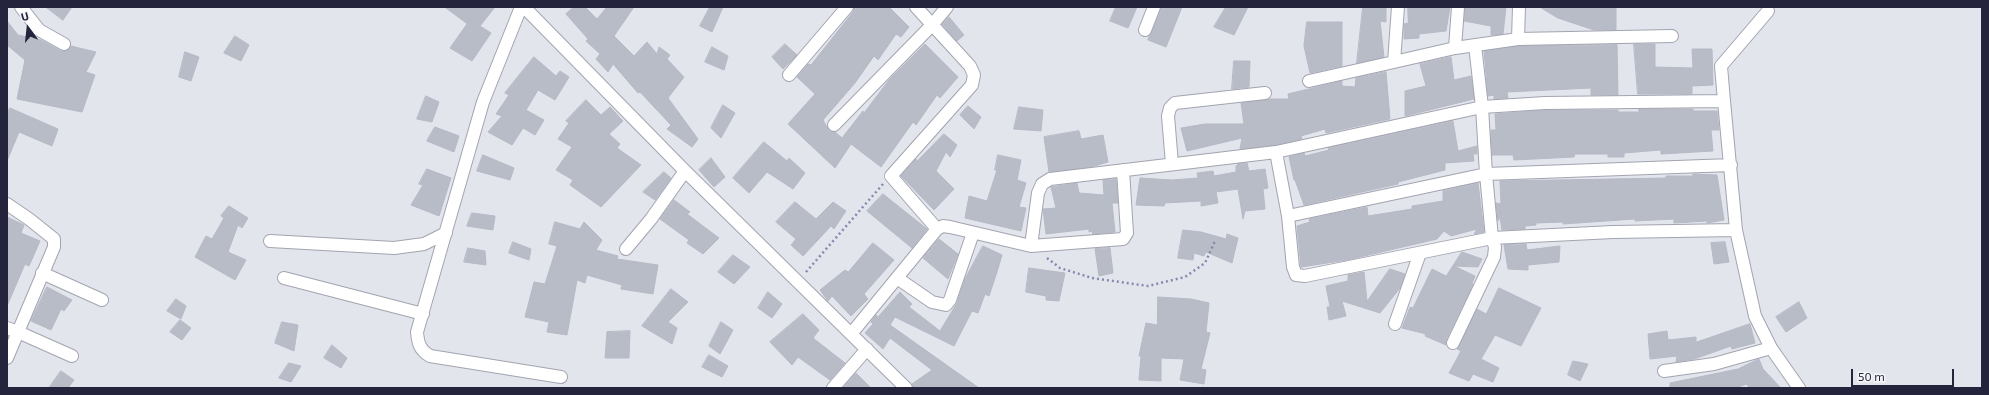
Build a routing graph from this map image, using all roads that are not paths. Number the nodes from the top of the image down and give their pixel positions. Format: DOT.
graph roads {
  1 [pos="21,7"];
  2 [pos="523,7"];
  3 [pos="847,7"];
  4 [pos="916,7"];
  5 [pos="947,7"];
  6 [pos="1154,7"];
  7 [pos="1398,7"];
  8 [pos="1458,7"];
  9 [pos="1519,7"];
  10 [pos="1768,11"];
  11 [pos="932,25"];
  12 [pos="1145,30"];
  13 [pos="1672,36"];
  14 [pos="1518,39"];
  15 [pos="64,44"];
  16 [pos="1475,45"];
  17 [pos="1455,48"];
  18 [pos="1394,62"];
  19 [pos="789,75"];
  20 [pos="1309,81"];
  21 [pos="1265,93"];
  22 [pos="1724,101"];
  23 [pos="1482,106"];
  24 [pos="834,125"];
  25 [pos="1276,152"];
  26 [pos="1172,164"];
  27 [pos="1731,165"];
  28 [pos="1123,170"];
  29 [pos="685,171"];
  30 [pos="1486,174"];
  31 [pos="7,204"];
  32 [pos="1288,216"];
  33 [pos="937,229"];
  34 [pos="1736,230"];
  35 [pos="446,233"];
  36 [pos="973,233"];
  37 [pos="1492,238"];
  38 [pos="270,242"];
  39 [pos="1031,246"];
  40 [pos="626,249"];
  41 [pos="1420,253"];
  42 [pos="42,273"];
  43 [pos="284,278"];
  44 [pos="897,278"];
  45 [pos="102,300"];
  46 [pos="423,314"];
  47 [pos="1395,324"];
  48 [pos="12,330"];
  49 [pos="851,334"];
  50 [pos="1453,342"];
  51 [pos="1771,348"];
  52 [pos="867,349"];
  53 [pos="72,356"];
  54 [pos="7,358"];
  55 [pos="1664,371"];
  56 [pos="561,378"];
  57 [pos="833,388"];
  58 [pos="906,388"];
  59 [pos="1799,388"];
  1 -- 15 [label="street"];
  2 -- 29 [label="street"];
  2 -- 35 [label="street"];
  3 -- 19 [label="street"];
  4 -- 11 [label="street"];
  5 -- 11 [label="street"];
  6 -- 12 [label="street"];
  7 -- 18 [label="street"];
  8 -- 17 [label="street"];
  9 -- 14 [label="street"];
  10 -- 22 [label="street"];
  11 -- 24 [label="street"];
  11 -- 33 [label="street"];
  13 -- 14 [label="street"];
  14 -- 16 [label="street"];
  16 -- 17 [label="street"];
  16 -- 23 [label="street"];
  17 -- 18 [label="street"];
  18 -- 20 [label="street"];
  21 -- 26 [label="street"];
  22 -- 23 [label="street"];
  22 -- 27 [label="street"];
  23 -- 25 [label="street"];
  23 -- 30 [label="street"];
  25 -- 26 [label="street"];
  25 -- 32 [label="street"];
  26 -- 28 [label="street"];
  27 -- 30 [label="street"];
  27 -- 34 [label="street"];
  28 -- 39 [label="street"];
  28 -- 39 [label="street"];
  29 -- 40 [label="street"];
  29 -- 49 [label="street"];
  30 -- 32 [label="street"];
  30 -- 37 [label="street"];
  31 -- 42 [label="street"];
  32 -- 41 [label="street"];
  33 -- 36 [label="street"];
  33 -- 44 [label="street"];
  34 -- 37 [label="street"];
  34 -- 51 [label="street"];
  35 -- 38 [label="street"];
  35 -- 46 [label="street"];
  36 -- 39 [label="street"];
  36 -- 44 [label="street"];
  37 -- 41 [label="street"];
  37 -- 50 [label="street"];
  41 -- 47 [label="street"];
  42 -- 45 [label="street"];
  42 -- 48 [label="street"];
  43 -- 46 [label="street"];
  44 -- 49 [label="street"];
  46 -- 56 [label="street"];
  48 -- 53 [label="street"];
  48 -- 54 [label="street"];
  49 -- 52 [label="street"];
  51 -- 55 [label="street"];
  51 -- 59 [label="street"];
  52 -- 57 [label="street"];
  52 -- 58 [label="street"];
}
